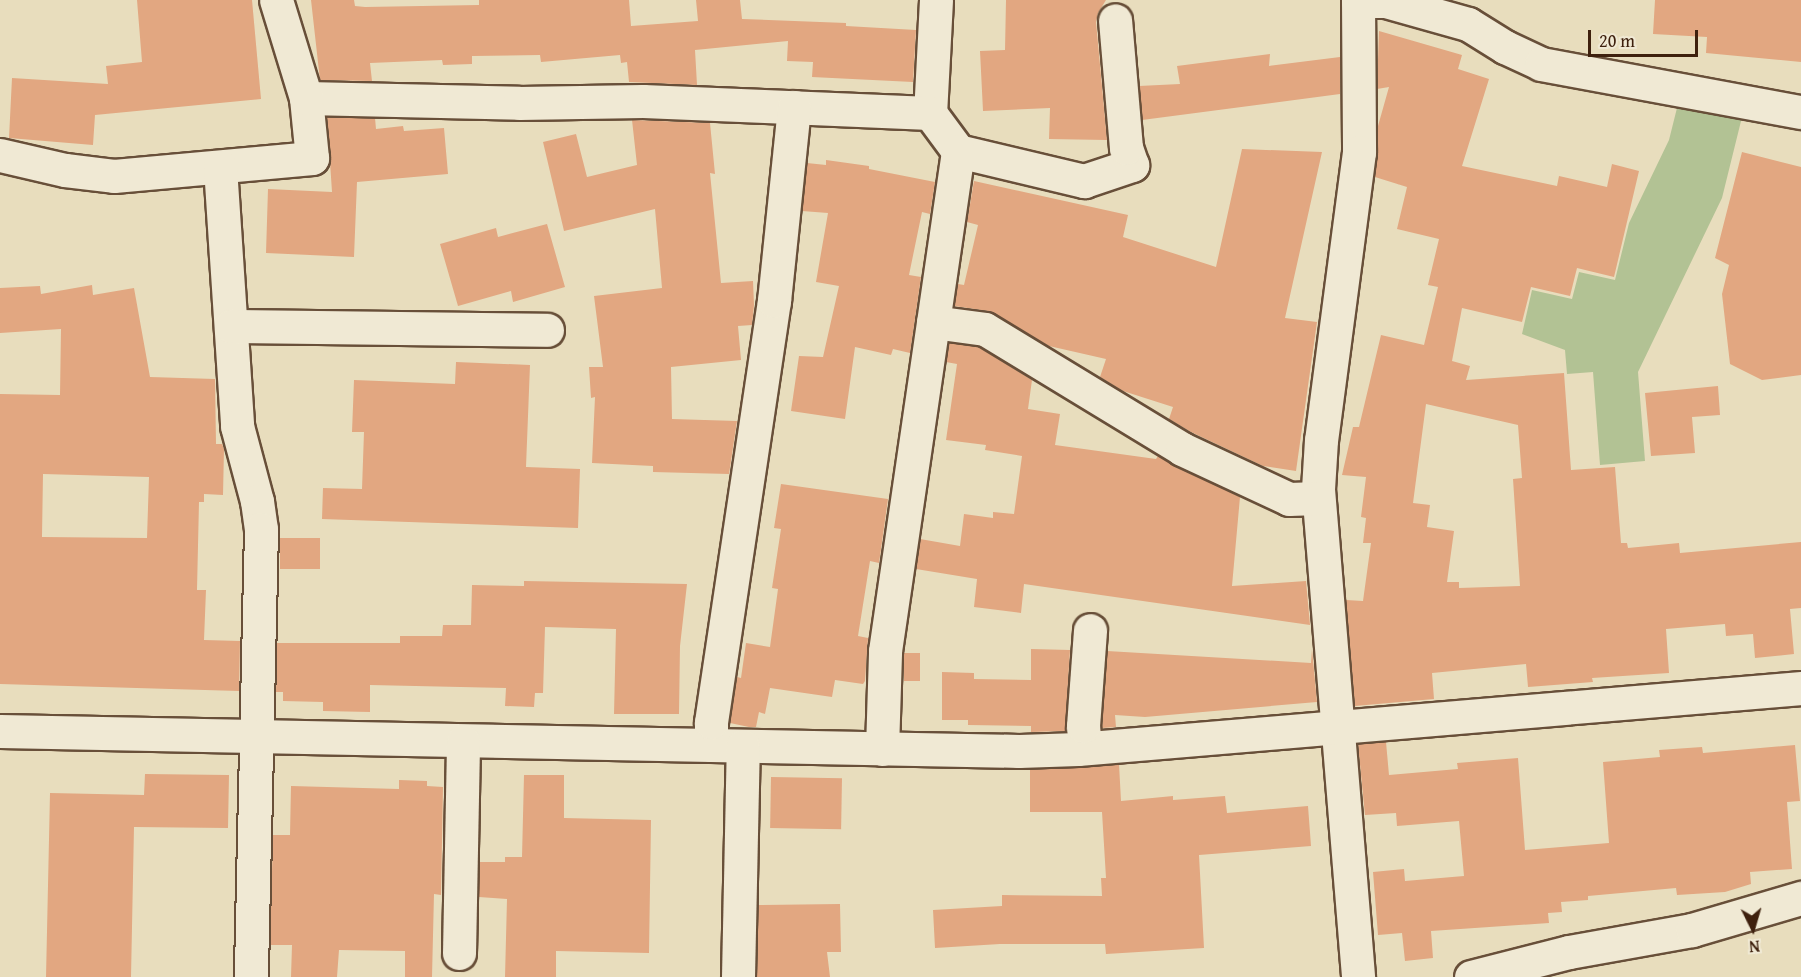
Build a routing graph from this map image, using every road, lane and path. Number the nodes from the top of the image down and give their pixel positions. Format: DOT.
graph roads {
  1 [pos="276,0"];
  2 [pos="936,0"];
  3 [pos="1358,1"];
  4 [pos="1115,20"];
  5 [pos="306,98"];
  6 [pos="795,107"];
  7 [pos="1801,112"];
  8 [pos="930,113"];
  9 [pos="958,151"];
  10 [pos="0,155"];
  11 [pos="220,167"];
  12 [pos="933,322"];
  13 [pos="231,326"];
  14 [pos="547,330"];
  15 [pos="1318,498"];
  16 [pos="1090,630"];
  17 [pos="1801,688"];
  18 [pos="1337,727"];
  19 [pos="0,731"];
  20 [pos="256,736"];
  21 [pos="464,741"];
  22 [pos="711,745"];
  23 [pos="743,746"];
  24 [pos="1085,748"];
  25 [pos="882,749"];
  26 [pos="1801,898"];
  27 [pos="459,953"];
  28 [pos="251,977"];
  29 [pos="738,977"];
  30 [pos="1358,977"];
  31 [pos="1471,977"];
  1 -- 5 [label="street"];
  2 -- 8 [label="street"];
  3 -- 7 [label="street"];
  3 -- 15 [label="street"];
  4 -- 9 [label="street"];
  5 -- 6 [label="street"];
  5 -- 11 [label="street"];
  6 -- 8 [label="street"];
  6 -- 22 [label="street"];
  8 -- 9 [label="street"];
  9 -- 12 [label="street"];
  10 -- 11 [label="street"];
  11 -- 13 [label="street"];
  12 -- 15 [label="street"];
  12 -- 25 [label="street"];
  13 -- 14 [label="street"];
  13 -- 20 [label="street"];
  15 -- 18 [label="street"];
  16 -- 24 [label="street"];
  17 -- 18 [label="street"];
  18 -- 24 [label="street"];
  18 -- 30 [label="street"];
  19 -- 20 [label="street"];
  20 -- 21 [label="street"];
  20 -- 28 [label="street"];
  21 -- 22 [label="street"];
  21 -- 27 [label="street"];
  22 -- 23 [label="street"];
  23 -- 25 [label="street"];
  23 -- 29 [label="street"];
  24 -- 25 [label="street"];
  26 -- 31 [label="street"];
}
